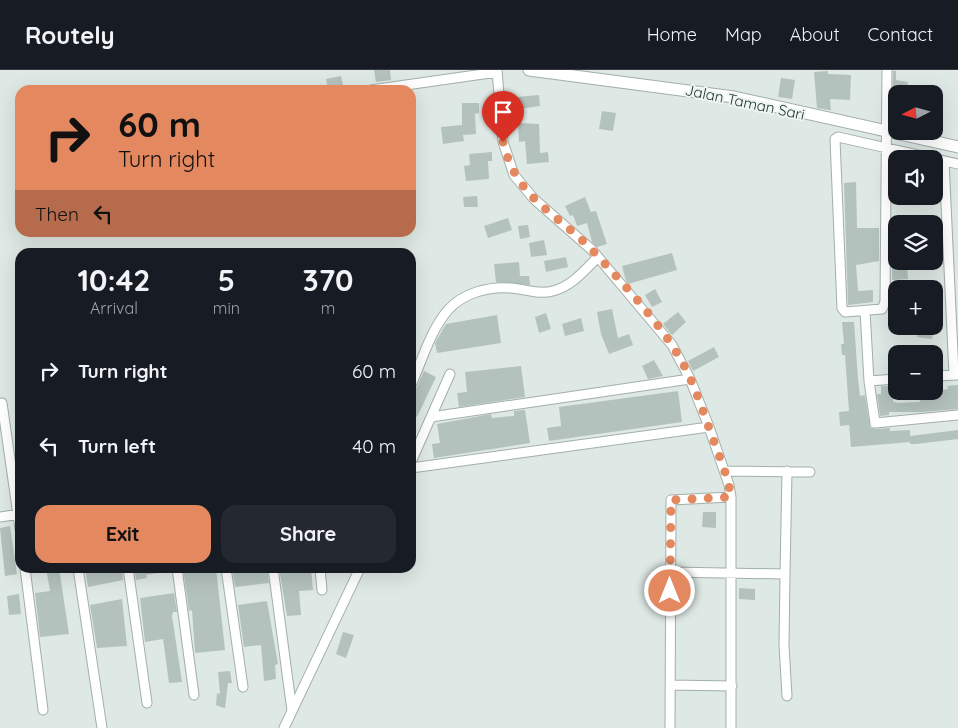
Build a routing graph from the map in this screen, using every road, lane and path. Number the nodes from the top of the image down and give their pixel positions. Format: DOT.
graph roads {
  1 [pos="529,70"];
  2 [pos="887,70"];
  3 [pos="497,71"];
  4 [pos="404,85"];
  5 [pos="885,131"];
  6 [pos="885,146"];
  7 [pos="958,146"];
  8 [pos="944,161"];
  9 [pos="958,164"];
  10 [pos="598,257"];
  11 [pos="865,311"];
  12 [pos="416,374"];
  13 [pos="450,374"];
  14 [pos="956,375"];
  15 [pos="943,376"];
  16 [pos="690,379"];
  17 [pos="888,380"];
  18 [pos="869,381"];
  19 [pos="2,403"];
  20 [pos="958,415"];
  21 [pos="430,417"];
  22 [pos="709,427"];
  23 [pos="416,450"];
  24 [pos="416,467"];
  25 [pos="725,471"];
  26 [pos="787,472"];
  27 [pos="810,472"];
  28 [pos="15,488"];
  29 [pos="731,497"];
  30 [pos="15,515"];
  31 [pos="0,517"];
  32 [pos="670,572"];
  33 [pos="26,573"];
  34 [pos="79,573"];
  35 [pos="129,573"];
  36 [pos="178,573"];
  37 [pos="227,573"];
  38 [pos="274,573"];
  39 [pos="320,573"];
  40 [pos="358,573"];
  41 [pos="732,574"];
  42 [pos="785,574"];
  43 [pos="322,590"];
  44 [pos="670,685"];
  45 [pos="732,686"];
  46 [pos="243,687"];
  47 [pos="194,695"];
  48 [pos="787,696"];
  49 [pos="147,703"];
  50 [pos="43,710"];
  51 [pos="292,711"];
  52 [pos="102,728"];
  53 [pos="284,728"];
  54 [pos="670,728"];
  55 [pos="731,728"];
  1 -- 5 [label="street, Jalan Taman Sari"];
  2 -- 5 [label="street"];
  3 -- 4 [label="street"];
  3 -- 10 [label="street"];
  5 -- 6 [label="street"];
  5 -- 7 [label="street, Jalan Taman Sari"];
  6 -- 8 [label="street"];
  6 -- 11 [label="street"];
  6 -- 11 [label="street"];
  8 -- 9 [label="street"];
  8 -- 14 [label="street"];
  10 -- 12 [label="street"];
  10 -- 16 [label="street"];
  11 -- 18 [label="street"];
  13 -- 21 [label="street"];
  14 -- 15 [label="street"];
  16 -- 21 [label="street"];
  16 -- 22 [label="street"];
  17 -- 18 [label="street"];
  18 -- 20 [label="street"];
  19 -- 28 [label="street"];
  21 -- 23 [label="street"];
  22 -- 24 [label="street"];
  22 -- 25 [label="street"];
  25 -- 26 [label="street"];
  25 -- 29 [label="street"];
  26 -- 27 [label="street"];
  26 -- 42 [label="street"];
  29 -- 32 [label="street"];
  29 -- 41 [label="street"];
  30 -- 31 [label="street"];
  32 -- 41 [label="street"];
  32 -- 44 [label="street"];
  33 -- 50 [label="street"];
  34 -- 52 [label="street"];
  35 -- 49 [label="street"];
  36 -- 47 [label="street"];
  37 -- 46 [label="street"];
  38 -- 51 [label="street"];
  39 -- 43 [label="street"];
  40 -- 51 [label="street"];
  41 -- 42 [label="street"];
  41 -- 45 [label="street"];
  42 -- 48 [label="street"];
  44 -- 45 [label="street"];
  44 -- 54 [label="street"];
  45 -- 55 [label="street"];
  51 -- 53 [label="street"];
}
